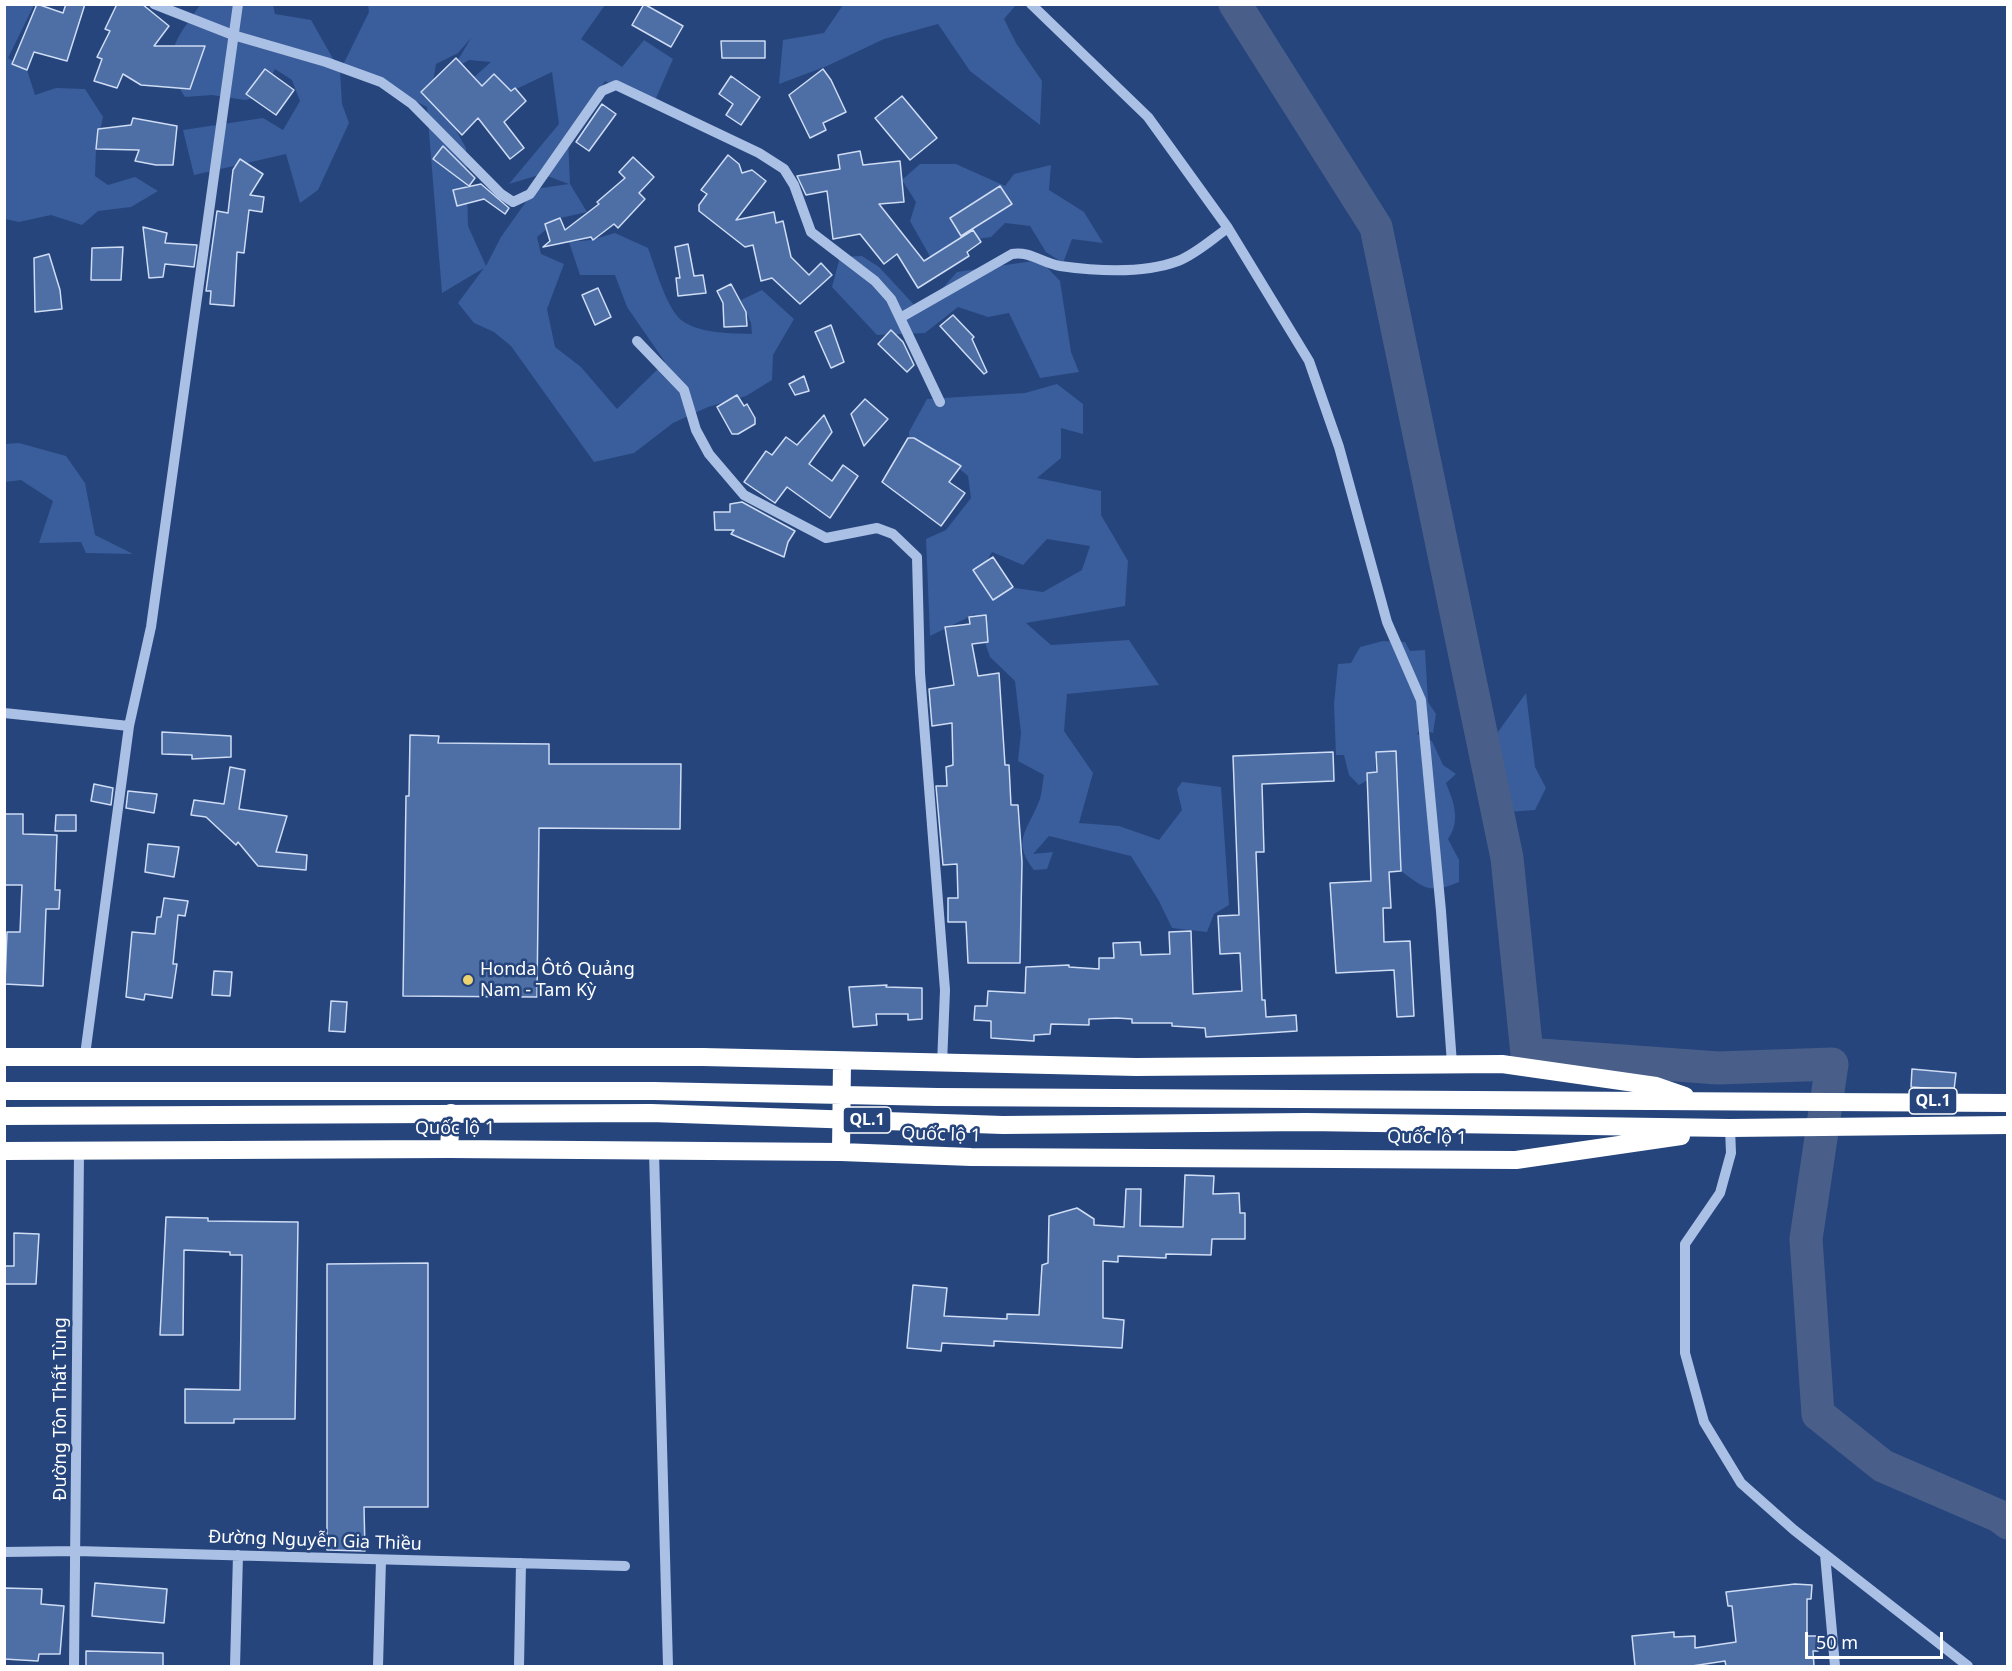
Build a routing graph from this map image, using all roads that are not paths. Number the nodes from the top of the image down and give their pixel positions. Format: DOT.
graph roads {
  1 [pos="154,4"];
  2 [pos="238,4"];
  3 [pos="1031,4"];
  4 [pos="233,35"];
  5 [pos="1228,228"];
  6 [pos="900,318"];
  7 [pos="637,341"];
  8 [pos="940,402"];
  9 [pos="4,713"];
  10 [pos="129,726"];
  11 [pos="85,1056"];
  12 [pos="4,1057"];
  13 [pos="842,1061"];
  14 [pos="942,1064"];
  15 [pos="1452,1064"];
  16 [pos="4,1090"];
  17 [pos="841,1095"];
  18 [pos="1698,1101"];
  19 [pos="1977,1102"];
  20 [pos="2007,1102"];
  21 [pos="450,1113"];
  22 [pos="4,1116"];
  23 [pos="841,1120"];
  24 [pos="1976,1125"];
  25 [pos="2007,1125"];
  26 [pos="1730,1128"];
  27 [pos="449,1149"];
  28 [pos="4,1151"];
  29 [pos="654,1152"];
  30 [pos="841,1152"];
  31 [pos="79,1153"];
  32 [pos="76,1551"];
  33 [pos="4,1552"];
  34 [pos="1825,1554"];
  35 [pos="238,1555"];
  36 [pos="381,1560"];
  37 [pos="521,1563"];
  38 [pos="625,1566"];
  39 [pos="74,1666"];
  40 [pos="235,1666"];
  41 [pos="378,1666"];
  42 [pos="519,1666"];
  43 [pos="668,1666"];
  44 [pos="1835,1666"];
  45 [pos="1968,1666"];
  1 -- 4 [label="street"];
  2 -- 4 [label="street"];
  3 -- 5 [label="street"];
  4 -- 6 [label="street"];
  4 -- 10 [label="street"];
  5 -- 6 [label="street"];
  5 -- 15 [label="street"];
  6 -- 8 [label="street"];
  7 -- 14 [label="street"];
  9 -- 10 [label="street"];
  10 -- 11 [label="street"];
  11 -- 12 [label="highway, Quốc lộ 1 / QL.1"];
  11 -- 13 [label="highway, Quốc lộ 1 / QL.1"];
  13 -- 14 [label="highway, Quốc lộ 1 / QL.1"];
  13 -- 17 [label="highway"];
  14 -- 15 [label="highway, Quốc lộ 1 / QL.1"];
  15 -- 18 [label="highway, Quốc lộ 1 / QL.1"];
  16 -- 17 [label="highway, Quốc lộ 1 / QL.1"];
  17 -- 18 [label="highway, Quốc lộ 1 / QL.1"];
  17 -- 23 [label="highway"];
  18 -- 19 [label="highway, Quốc lộ 1 / QL.1"];
  19 -- 20 [label="highway, Quốc lộ 1 / QL.1"];
  19 -- 24 [label="highway"];
  21 -- 22 [label="highway, Quốc lộ 1 / QL.1"];
  21 -- 23 [label="highway, Quốc lộ 1 / QL.1"];
  21 -- 27 [label="highway"];
  23 -- 26 [label="highway, Quốc lộ 1 / QL.1"];
  23 -- 30 [label="highway"];
  24 -- 25 [label="highway, Quốc lộ 1 / QL.1"];
  24 -- 26 [label="highway, Quốc lộ 1 / QL.1"];
  26 -- 30 [label="highway, Quốc lộ 1 / QL.1"];
  26 -- 34 [label="street"];
  27 -- 29 [label="highway, Quốc lộ 1 / QL.1"];
  27 -- 31 [label="highway, Quốc lộ 1 / QL.1"];
  28 -- 31 [label="highway, Quốc lộ 1 / QL.1"];
  29 -- 30 [label="highway, Quốc lộ 1 / QL.1"];
  29 -- 43 [label="street"];
  31 -- 32 [label="street, Đường Tôn Thất Tùng"];
  32 -- 33 [label="street, Đường Nguyễn Gia Thiều"];
  32 -- 35 [label="street, Đường Nguyễn Gia Thiều"];
  32 -- 39 [label="street, Đường Tôn Thất Tùng"];
  34 -- 44 [label="street"];
  34 -- 45 [label="street"];
  35 -- 36 [label="street, Đường Nguyễn Gia Thiều"];
  35 -- 40 [label="street"];
  36 -- 37 [label="street, Đường Nguyễn Gia Thiều"];
  36 -- 41 [label="street"];
  37 -- 38 [label="street, Đường Nguyễn Gia Thiều"];
  37 -- 42 [label="street"];
}
